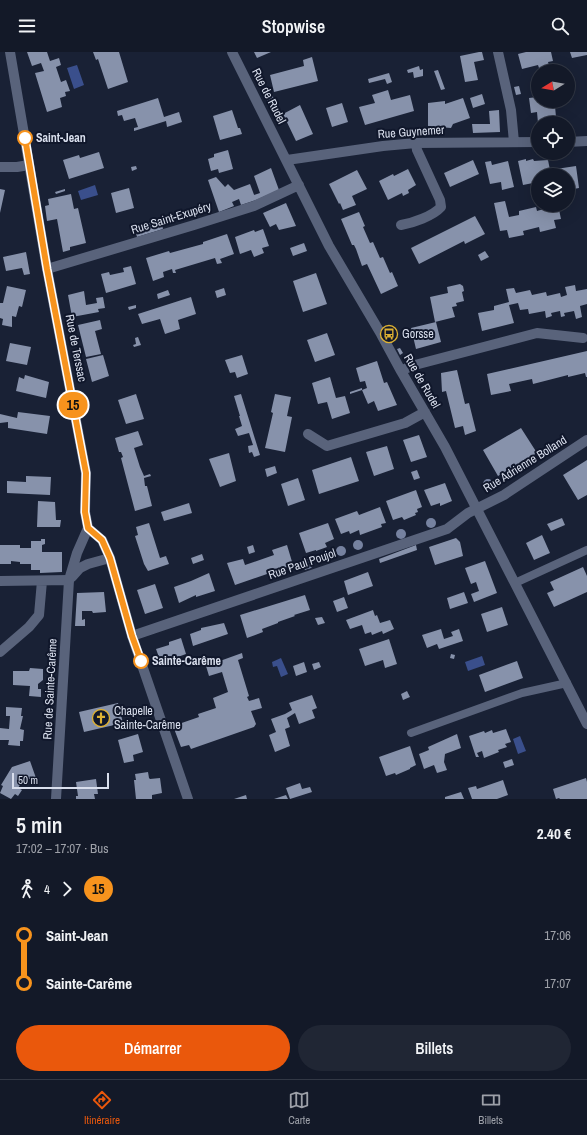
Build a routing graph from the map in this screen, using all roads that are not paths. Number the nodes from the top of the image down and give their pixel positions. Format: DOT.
graph roads {
  1 [pos="10,52"];
  2 [pos="232,52"];
  3 [pos="498,52"];
  4 [pos="587,141"];
  5 [pos="514,142"];
  6 [pos="531,142"];
  7 [pos="575,142"];
  8 [pos="416,143"];
  9 [pos="287,160"];
  10 [pos="29,165"];
  11 [pos="0,168"];
  12 [pos="299,185"];
  13 [pos="401,225"];
  14 [pos="47,269"];
  15 [pos="583,338"];
  16 [pos="401,371"];
  17 [pos="425,412"];
  18 [pos="308,434"];
  19 [pos="587,440"];
  20 [pos="476,508"];
  21 [pos="88,528"];
  22 [pos="587,550"];
  23 [pos="110,558"];
  24 [pos="42,580"];
  25 [pos="70,580"];
  26 [pos="0,581"];
  27 [pos="515,583"];
  28 [pos="132,636"];
  29 [pos="0,652"];
  30 [pos="567,683"];
  31 [pos="587,724"];
  32 [pos="410,733"];
  33 [pos="56,799"];
  34 [pos="188,799"];
  1 -- 10 [label="street, Rue de Terssac"];
  2 -- 9 [label="street, Rue de Rudel"];
  3 -- 5 [label="street"];
  4 -- 7 [label="street"];
  5 -- 6 [label="street, Rue Guynemer"];
  5 -- 8 [label="street, Rue Guynemer"];
  8 -- 9 [label="street, Rue Guynemer"];
  8 -- 13 [label="street"];
  9 -- 12 [label="street, Rue de Rudel"];
  10 -- 11 [label="street"];
  10 -- 14 [label="street, Rue de Terssac"];
  12 -- 14 [label="street, Rue Saint-Exupéry"];
  12 -- 16 [label="street, Rue de Rudel"];
  14 -- 21 [label="street, Rue de Terssac"];
  15 -- 16 [label="street"];
  16 -- 17 [label="street, Rue de Rudel"];
  17 -- 18 [label="street"];
  17 -- 20 [label="street, Rue de Rudel"];
  19 -- 20 [label="street, Rue Adrienne Bolland"];
  20 -- 27 [label="street, Rue de Rudel"];
  20 -- 28 [label="street, Rue Paul Poujol"];
  21 -- 23 [label="street"];
  21 -- 25 [label="street, Rue de Sainte-Carême"];
  22 -- 27 [label="lane"];
  23 -- 25 [label="street"];
  23 -- 28 [label="street"];
  24 -- 25 [label="street"];
  24 -- 26 [label="street"];
  24 -- 29 [label="street"];
  25 -- 33 [label="street, Rue de Sainte-Carême"];
  27 -- 30 [label="street, Rue de Rudel"];
  28 -- 34 [label="street"];
  30 -- 31 [label="street, Rue de Rudel"];
  30 -- 32 [label="lane"];
}
